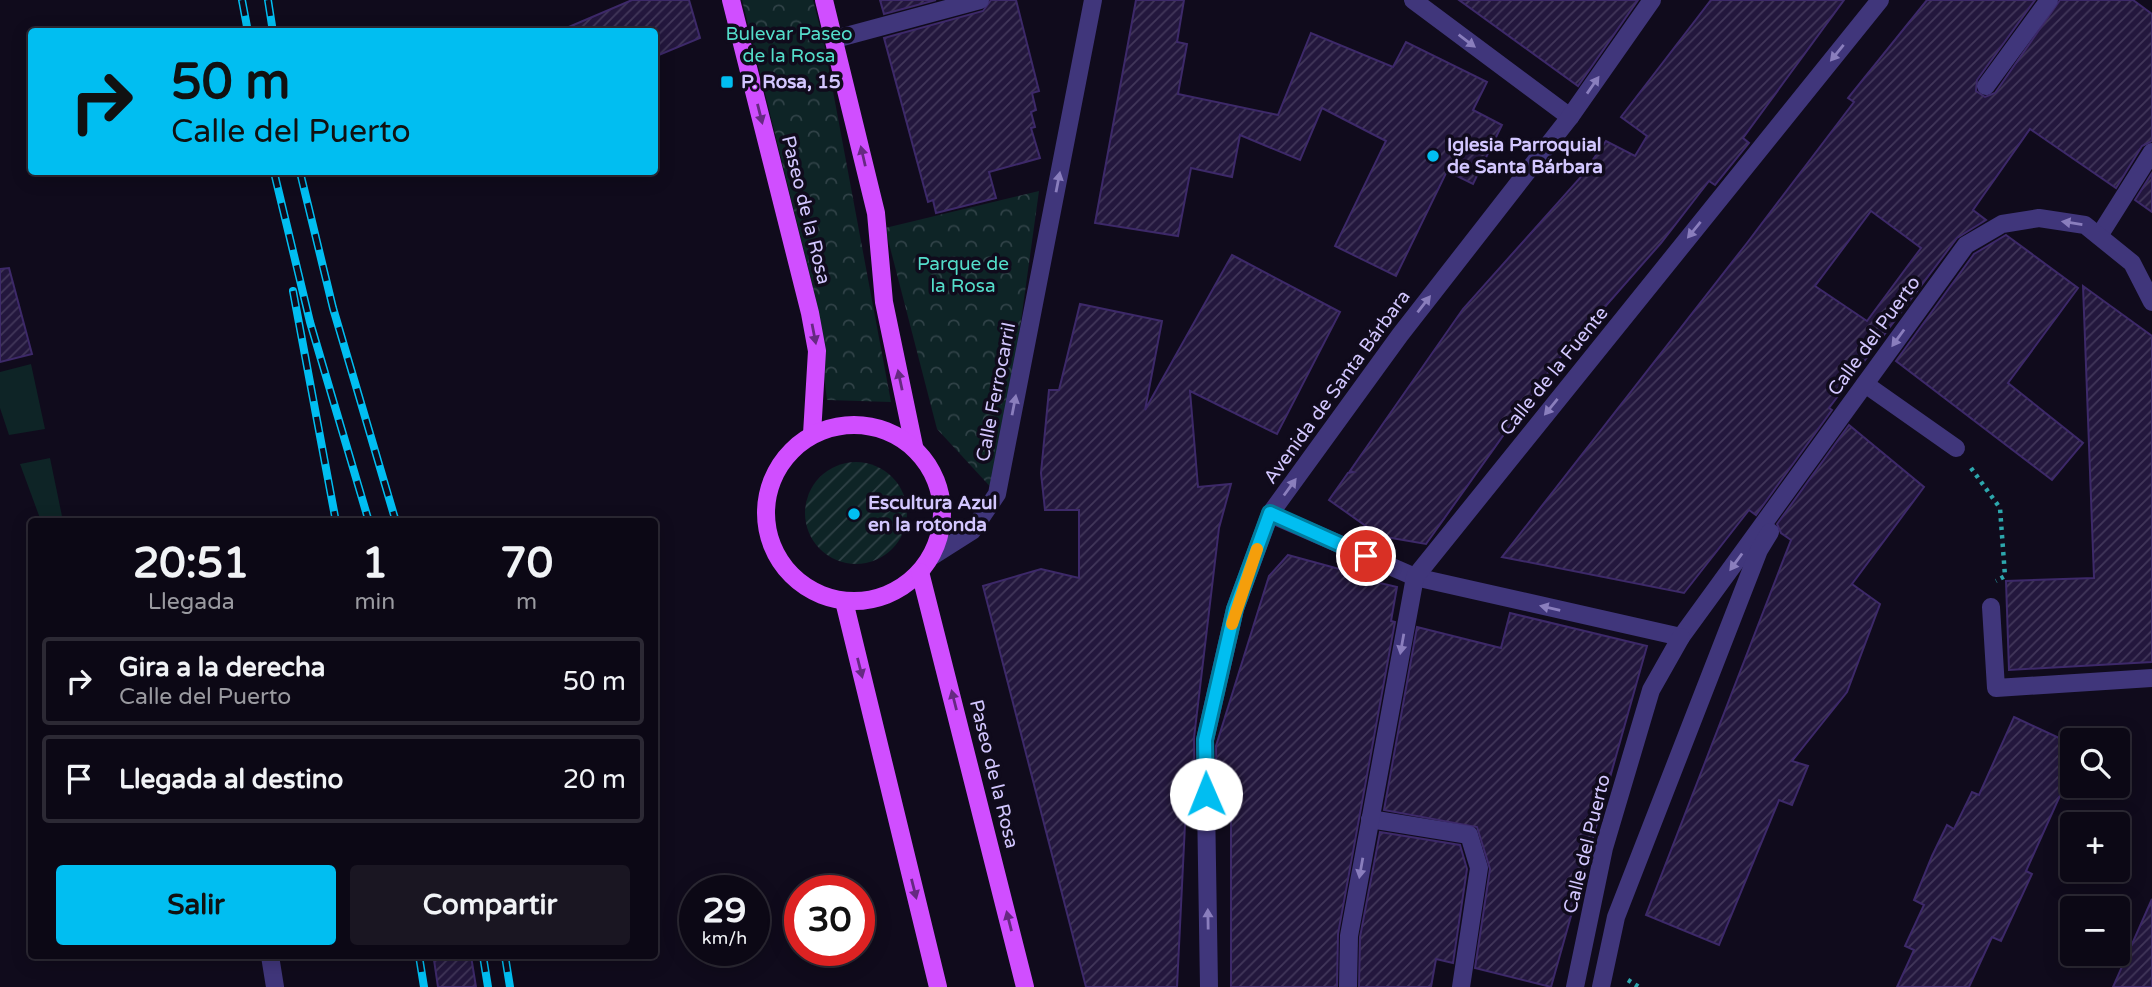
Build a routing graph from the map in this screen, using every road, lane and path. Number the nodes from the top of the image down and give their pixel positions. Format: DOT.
graph roads {
  1 [pos="731,0"];
  2 [pos="824,0"];
  3 [pos="979,0"];
  4 [pos="1093,0"];
  5 [pos="1413,0"];
  6 [pos="1652,0"];
  7 [pos="1880,0"];
  8 [pos="2049,0"];
  9 [pos="835,39"];
  10 [pos="1986,86"];
  11 [pos="1570,117"];
  12 [pos="2152,152"];
  13 [pos="2099,236"];
  14 [pos="2152,302"];
  15 [pos="1865,384"];
  16 [pos="812,434"];
  17 [pos="914,446"];
  18 [pos="1956,448"];
  19 [pos="1817,450"];
  20 [pos="1270,513"];
  21 [pos="925,565"];
  22 [pos="1415,577"];
  23 [pos="844,601"];
  24 [pos="1991,607"];
  25 [pos="1681,637"];
  26 [pos="2152,678"];
  27 [pos="1370,819"];
  28 [pos="270,959"];
  29 [pos="275,987"];
  30 [pos="938,987"];
  31 [pos="1025,987"];
  32 [pos="1209,987"];
  33 [pos="1348,987"];
  34 [pos="1461,987"];
  35 [pos="1575,987"];
  36 [pos="1601,987"];
  1 -- 16 [label="main road, Paseo de la Rosa, one-way"];
  2 -- 9 [label="main road"];
  3 -- 9 [label="street"];
  21 -- 4 [label="street, Calle Ferrocarril, one-way"];
  5 -- 11 [label="street, one-way"];
  11 -- 6 [label="street, Avenida de Santa Bárbara, one-way"];
  7 -- 22 [label="street, Calle de la Fuente, one-way"];
  8 -- 10 [label="street"];
  17 -- 9 [label="main road, one-way"];
  20 -- 11 [label="street, Avenida de Santa Bárbara, one-way"];
  12 -- 13 [label="street"];
  13 -- 14 [label="street, Calle del Puerto"];
  13 -- 15 [label="street, Calle del Puerto, one-way"];
  15 -- 18 [label="street"];
  15 -- 19 [label="street, Calle del Puerto"];
  16 -- 17 [label="main road"];
  16 -- 23 [label="main road"];
  17 -- 21 [label="main road"];
  18 -- 24 [label="path"];
  19 -- 25 [label="street, Calle del Puerto, one-way"];
  19 -- 36 [label="street"];
  20 -- 22 [label="street"];
  32 -- 20 [label="street, Avenida de Santa Bárbara, one-way"];
  21 -- 23 [label="main road"];
  31 -- 21 [label="main road, Paseo de la Rosa, one-way"];
  25 -- 22 [label="street, one-way"];
  22 -- 27 [label="street, Calle de la Fuente, one-way"];
  23 -- 30 [label="main road, one-way"];
  24 -- 26 [label="street"];
  25 -- 35 [label="street, Calle del Puerto"];
  27 -- 33 [label="street, Calle de la Fuente, one-way"];
  27 -- 34 [label="street"];
  28 -- 29 [label="street"];
}
